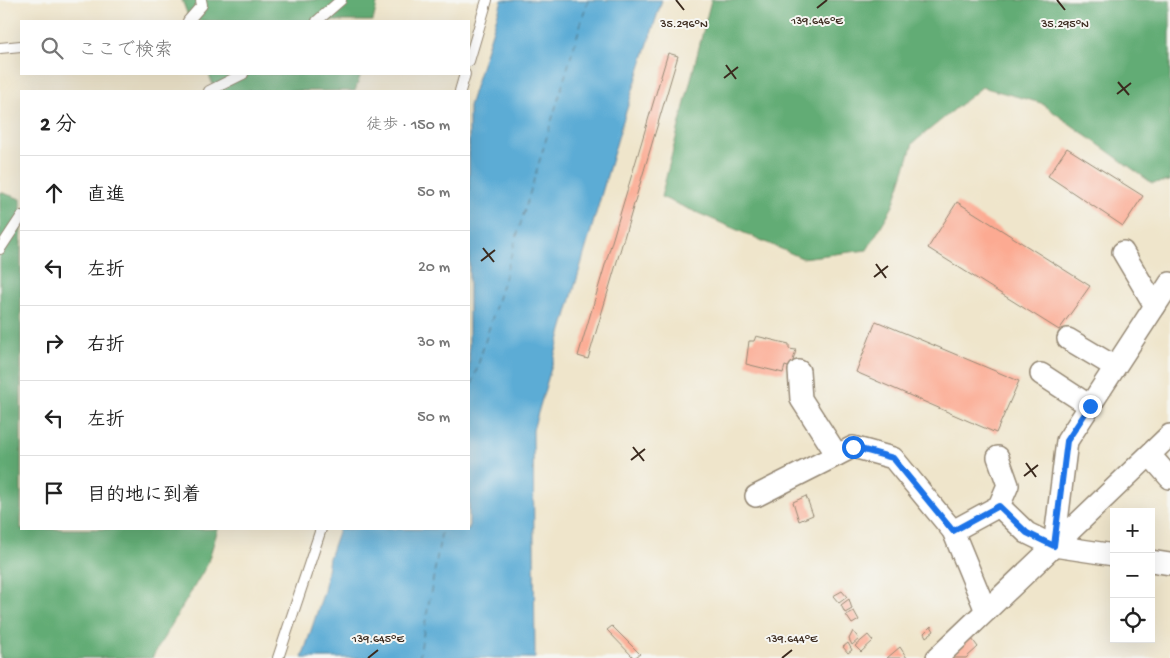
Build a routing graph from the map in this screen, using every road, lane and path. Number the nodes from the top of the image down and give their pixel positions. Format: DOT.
graph roads {
  1 [pos="201,0"];
  2 [pos="341,0"];
  3 [pos="487,0"];
  4 [pos="189,20"];
  5 [pos="318,20"];
  6 [pos="20,46"];
  7 [pos="0,48"];
  8 [pos="470,58"];
  9 [pos="240,75"];
  10 [pos="465,75"];
  11 [pos="210,90"];
  12 [pos="460,90"];
  13 [pos="20,219"];
  14 [pos="0,250"];
  15 [pos="1122,252"];
  16 [pos="1170,283"];
  17 [pos="1155,306"];
  18 [pos="1068,339"];
  19 [pos="1115,367"];
  20 [pos="799,371"];
  21 [pos="1041,374"];
  22 [pos="1090,406"];
  23 [pos="1170,435"];
  24 [pos="837,455"];
  25 [pos="1150,455"];
  26 [pos="998,457"];
  27 [pos="1170,478"];
  28 [pos="756,496"];
  29 [pos="999,506"];
  30 [pos="321,530"];
  31 [pos="953,531"];
  32 [pos="1054,546"];
  33 [pos="1110,554"];
  34 [pos="1155,562"];
  35 [pos="1170,564"];
  36 [pos="986,611"];
  37 [pos="278,658"];
  38 [pos="937,658"];
  1 -- 4 [label="lane"];
  2 -- 5 [label="lane"];
  3 -- 8 [label="lane"];
  6 -- 7 [label="lane"];
  9 -- 11 [label="lane"];
  10 -- 12 [label="lane"];
  13 -- 14 [label="lane"];
  15 -- 17 [label="street"];
  16 -- 17 [label="street"];
  17 -- 19 [label="street"];
  18 -- 19 [label="street"];
  19 -- 22 [label="street"];
  20 -- 24 [label="street"];
  21 -- 22 [label="street"];
  22 -- 32 [label="street"];
  23 -- 25 [label="street"];
  24 -- 28 [label="street"];
  24 -- 31 [label="street"];
  25 -- 27 [label="street"];
  25 -- 32 [label="street"];
  26 -- 29 [label="street"];
  29 -- 31 [label="street"];
  29 -- 32 [label="street"];
  30 -- 37 [label="lane"];
  31 -- 36 [label="street"];
  32 -- 33 [label="street"];
  32 -- 36 [label="street"];
  34 -- 35 [label="street"];
  36 -- 38 [label="street"];
}
